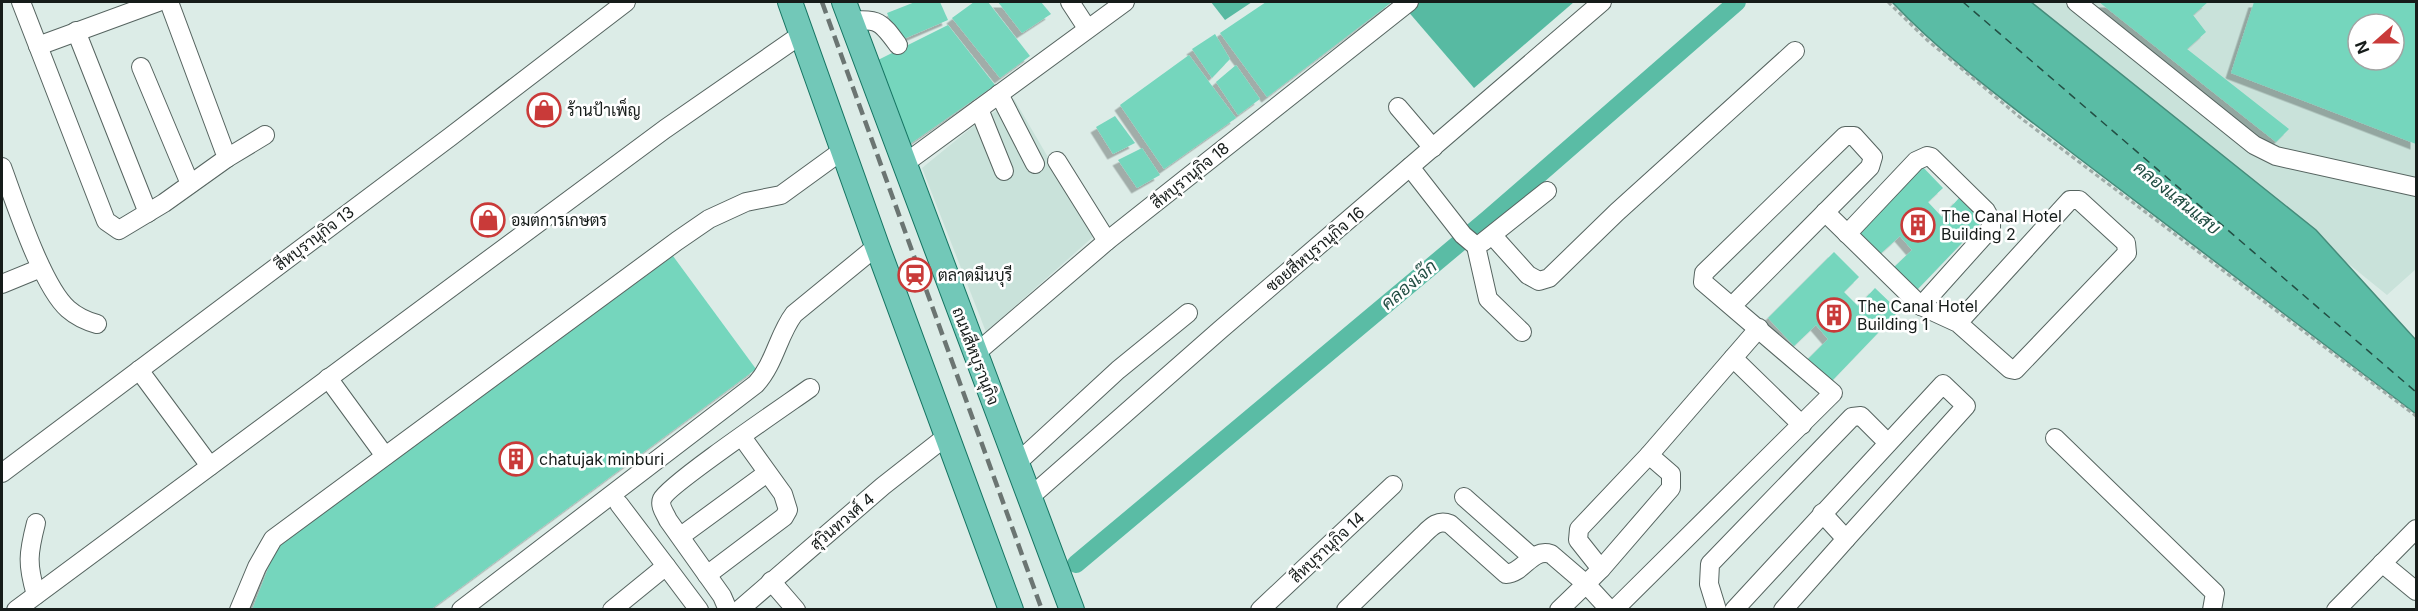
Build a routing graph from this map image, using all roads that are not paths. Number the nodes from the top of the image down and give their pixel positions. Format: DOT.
graph roads {
  1 [pos="21,2"];
  2 [pos="158,2"];
  3 [pos="169,2"];
  4 [pos="626,2"];
  5 [pos="790,2"];
  6 [pos="1070,2"];
  7 [pos="1125,2"];
  8 [pos="1409,2"];
  9 [pos="1602,2"];
  10 [pos="2076,2"];
  11 [pos="847,11"];
  12 [pos="1087,28"];
  13 [pos="76,31"];
  14 [pos="802,34"];
  15 [pos="898,45"];
  16 [pos="38,46"];
  17 [pos="1795,51"];
  18 [pos="141,67"];
  19 [pos="999,94"];
  20 [pos="1398,107"];
  21 [pos="979,109"];
  22 [pos="265,135"];
  23 [pos="1433,148"];
  24 [pos="843,150"];
  25 [pos="227,158"];
  26 [pos="1057,161"];
  27 [pos="904,164"];
  28 [pos="1035,164"];
  29 [pos="2,167"];
  30 [pos="1410,167"];
  31 [pos="1005,171"];
  32 [pos="190,184"];
  33 [pos="2416,187"];
  34 [pos="1548,191"];
  35 [pos="1826,212"];
  36 [pos="148,213"];
  37 [pos="1847,234"];
  38 [pos="1493,236"];
  39 [pos="1107,241"];
  40 [pos="877,246"];
  41 [pos="1476,246"];
  42 [pos="41,268"];
  43 [pos="2,284"];
  44 [pos="1732,306"];
  45 [pos="1921,306"];
  46 [pos="1188,313"];
  47 [pos="1958,322"];
  48 [pos="97,324"];
  49 [pos="1759,328"];
  50 [pos="1522,332"];
  51 [pos="975,354"];
  52 [pos="1733,358"];
  53 [pos="139,370"];
  54 [pos="328,378"];
  55 [pos="810,388"];
  56 [pos="1802,425"];
  57 [pos="948,435"];
  58 [pos="742,437"];
  59 [pos="2055,438"];
  60 [pos="1888,443"];
  61 [pos="1649,455"];
  62 [pos="385,456"];
  63 [pos="1016,464"];
  64 [pos="210,466"];
  65 [pos="2,473"];
  66 [pos="767,473"];
  67 [pos="1393,485"];
  68 [pos="1464,496"];
  69 [pos="1029,498"];
  70 [pos="619,504"];
  71 [pos="1822,513"];
  72 [pos="36,524"];
  73 [pos="2416,529"];
  74 [pos="681,536"];
  75 [pos="1846,539"];
  76 [pos="1532,557"];
  77 [pos="2382,563"];
  78 [pos="666,566"];
  79 [pos="1601,569"];
  80 [pos="707,575"];
  81 [pos="771,581"];
  82 [pos="1586,584"];
  83 [pos="2416,591"];
  84 [pos="36,595"];
  85 [pos="16,609"];
  86 [pos="239,609"];
  87 [pos="461,609"];
  88 [pos="612,609"];
  89 [pos="699,609"];
  90 [pos="728,609"];
  91 [pos="739,609"];
  92 [pos="796,609"];
  93 [pos="1011,609"];
  94 [pos="1072,609"];
  95 [pos="1260,609"];
  96 [pos="1346,609"];
  97 [pos="1560,609"];
  98 [pos="1612,609"];
  99 [pos="1717,609"];
  100 [pos="1734,609"];
  101 [pos="1783,609"];
  102 [pos="2212,609"];
  103 [pos="2336,609"];
  1 -- 16 [label="street"];
  2 -- 13 [label="street"];
  3 -- 25 [label="street"];
  4 -- 53 [label="street, สีหบุรานุกิจ 13"];
  5 -- 14 [label="main road"];
  6 -- 12 [label="street"];
  7 -- 12 [label="street"];
  8 -- 39 [label="street, สีหบุรานุกิจ 18"];
  9 -- 23 [label="street, ซอยสีหบุรานุกิจ 16"];
  10 -- 33 [label="street"];
  11 -- 15 [label="street"];
  11 -- 27 [label="main road, ถนนสีหบุรานุกิจ"];
  12 -- 19 [label="street"];
  13 -- 16 [label="street"];
  13 -- 36 [label="street"];
  14 -- 24 [label="main road"];
  14 -- 54 [label="street"];
  16 -- 36 [label="street"];
  17 -- 38 [label="street"];
  18 -- 32 [label="street"];
  19 -- 21 [label="street"];
  19 -- 28 [label="street"];
  20 -- 23 [label="street"];
  21 -- 27 [label="street"];
  21 -- 31 [label="street"];
  22 -- 25 [label="street"];
  23 -- 30 [label="street, ซอยสีหบุรานุกิจ 16"];
  24 -- 40 [label="main road"];
  24 -- 62 [label="street"];
  25 -- 32 [label="street"];
  26 -- 39 [label="street"];
  27 -- 51 [label="main road, ถนนสีหบุรานุกิจ"];
  29 -- 42 [label="street"];
  30 -- 41 [label="street"];
  30 -- 69 [label="street, ซอยสีหบุรานุกิจ 16"];
  32 -- 36 [label="street"];
  34 -- 38 [label="street"];
  35 -- 37 [label="street"];
  35 -- 44 [label="street"];
  35 -- 44 [label="street"];
  37 -- 45 [label="street"];
  37 -- 45 [label="street"];
  38 -- 41 [label="street"];
  39 -- 51 [label="street, สีหบุรานุกิจ 18"];
  40 -- 57 [label="main road"];
  40 -- 87 [label="street"];
  41 -- 50 [label="street"];
  42 -- 43 [label="street"];
  42 -- 48 [label="street"];
  44 -- 49 [label="street"];
  45 -- 47 [label="street"];
  46 -- 63 [label="street"];
  47 -- 47 [label="street"];
  49 -- 52 [label="street"];
  49 -- 56 [label="street"];
  51 -- 63 [label="main road, ถนนสีหบุรานุกิจ"];
  52 -- 56 [label="street"];
  52 -- 61 [label="street"];
  53 -- 64 [label="street"];
  53 -- 65 [label="street, สีหบุรานุกิจ 13"];
  54 -- 62 [label="street"];
  54 -- 64 [label="street"];
  55 -- 58 [label="street"];
  56 -- 98 [label="street"];
  57 -- 81 [label="street, สุวินทวงศ์ 4"];
  57 -- 93 [label="main road"];
  58 -- 66 [label="street"];
  58 -- 74 [label="street"];
  59 -- 102 [label="street"];
  60 -- 71 [label="street"];
  60 -- 75 [label="street"];
  60 -- 99 [label="street"];
  61 -- 79 [label="street"];
  61 -- 79 [label="street"];
  62 -- 86 [label="street"];
  63 -- 69 [label="main road, ถนนสีหบุรานุกิจ"];
  64 -- 84 [label="street"];
  66 -- 74 [label="street"];
  66 -- 80 [label="street"];
  67 -- 95 [label="street, สีหบุรานุกิจ 14"];
  68 -- 76 [label="street"];
  69 -- 94 [label="main road, ถนนสีหบุรานุกิจ"];
  70 -- 78 [label="street"];
  71 -- 75 [label="street"];
  71 -- 100 [label="street"];
  72 -- 84 [label="street"];
  73 -- 77 [label="street"];
  74 -- 80 [label="street"];
  75 -- 101 [label="street"];
  76 -- 82 [label="street"];
  76 -- 96 [label="street"];
  77 -- 83 [label="street"];
  77 -- 103 [label="street"];
  78 -- 88 [label="street"];
  78 -- 89 [label="street"];
  79 -- 82 [label="street"];
  80 -- 90 [label="street"];
  81 -- 91 [label="street, สุวินทวงศ์ 4"];
  81 -- 92 [label="street"];
  82 -- 97 [label="street"];
  82 -- 98 [label="street"];
  84 -- 85 [label="street"];
}
